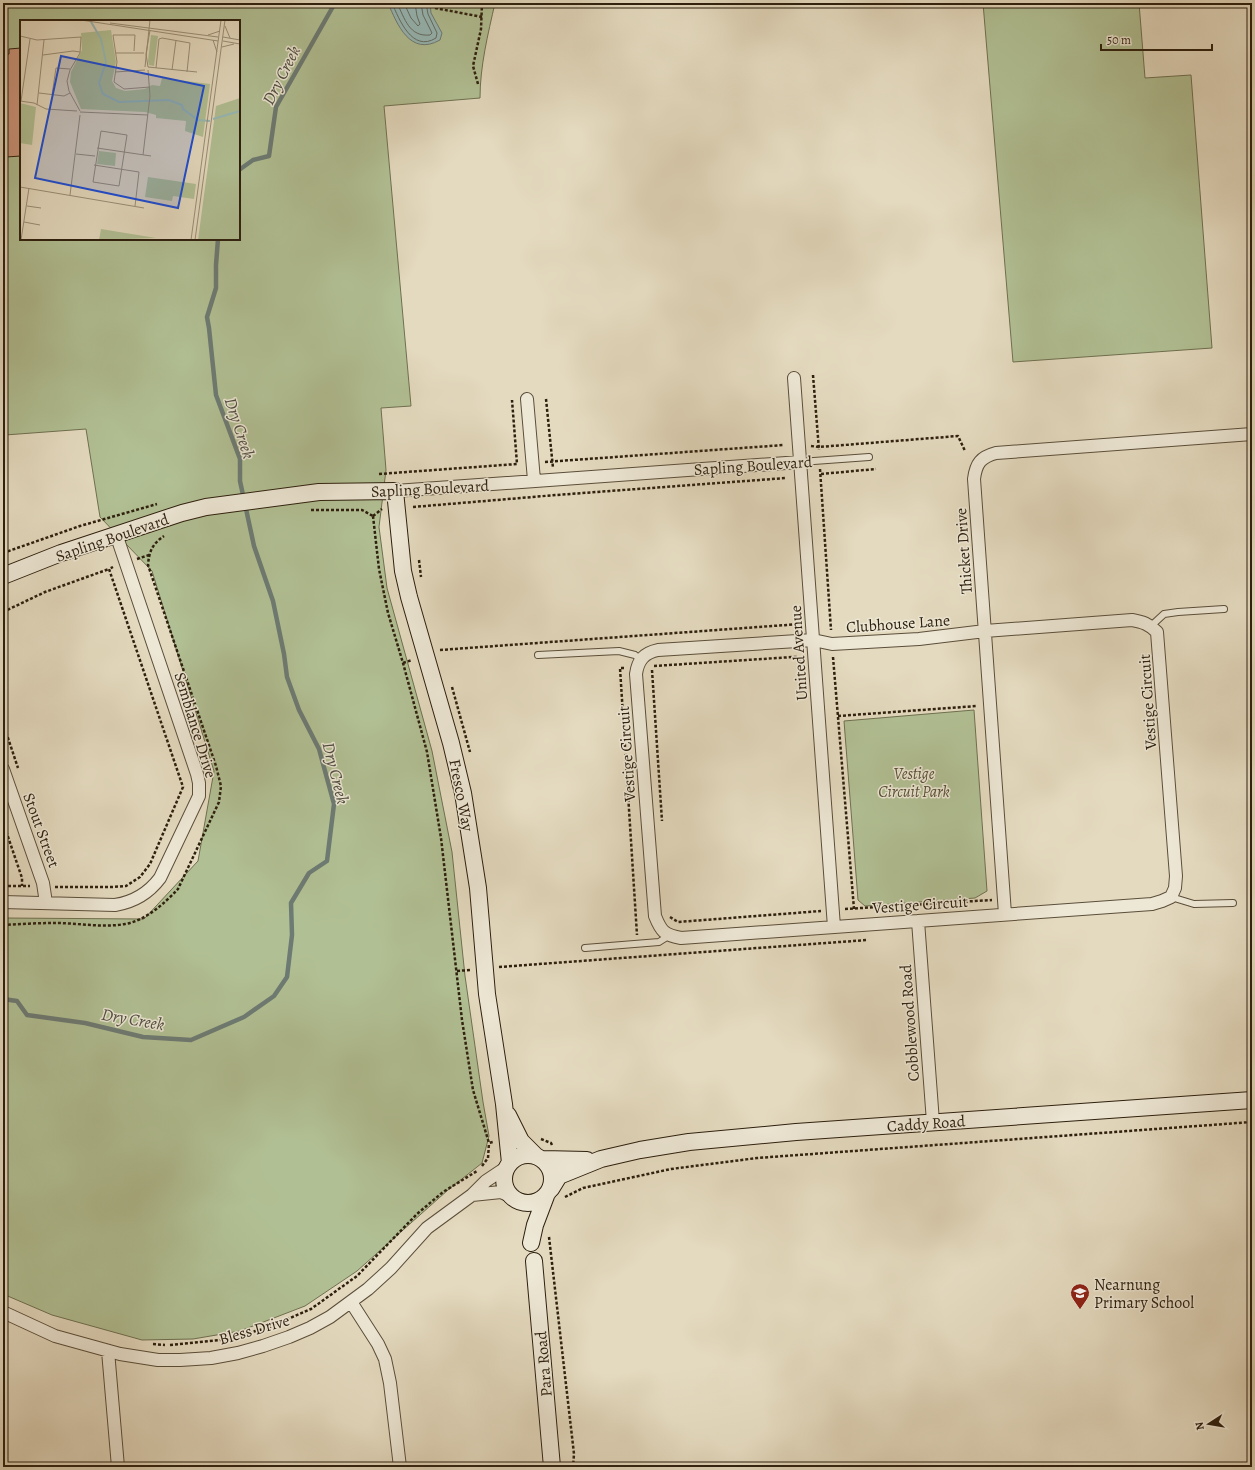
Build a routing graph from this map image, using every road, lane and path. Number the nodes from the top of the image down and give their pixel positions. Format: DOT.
graph roads {
  1 [pos="482,3"];
  2 [pos="435,8"];
  3 [pos="482,17"];
  4 [pos="478,84"];
  5 [pos="794,378"];
  6 [pos="527,399"];
  7 [pos="546,399"];
  8 [pos="512,400"];
  9 [pos="1252,434"];
  10 [pos="784,445"];
  11 [pos="799,445"];
  12 [pos="965,451"];
  13 [pos="869,458"];
  14 [pos="552,462"];
  15 [pos="800,462"];
  16 [pos="532,463"];
  17 [pos="517,464"];
  18 [pos="876,469"];
  19 [pos="378,474"];
  20 [pos="820,474"];
  21 [pos="786,478"];
  22 [pos="534,480"];
  23 [pos="395,490"];
  24 [pos="362,492"];
  25 [pos="159,504"];
  26 [pos="413,507"];
  27 [pos="306,509"];
  28 [pos="362,510"];
  29 [pos="169,533"];
  30 [pos="116,534"];
  31 [pos="3,553"];
  32 [pos="149,555"];
  33 [pos="125,562"];
  34 [pos="109,568"];
  35 [pos="3,576"];
  36 [pos="1224,609"];
  37 [pos="3,612"];
  38 [pos="830,623"];
  39 [pos="812,624"];
  40 [pos="1151,626"];
  41 [pos="985,631"];
  42 [pos="813,640"];
  43 [pos="425,655"];
  44 [pos="538,655"];
  45 [pos="640,660"];
  46 [pos="404,663"];
  47 [pos="977,713"];
  48 [pos="838,716"];
  49 [pos="624,724"];
  50 [pos="3,769"];
  51 [pos="3,822"];
  52 [pos="3,886"];
  53 [pos="22,886"];
  54 [pos="44,886"];
  55 [pos="988,897"];
  56 [pos="1171,897"];
  57 [pos="983,901"];
  58 [pos="3,902"];
  59 [pos="46,903"];
  60 [pos="1233,903"];
  61 [pos="821,911"];
  62 [pos="1005,914"];
  63 [pos="656,920"];
  64 [pos="636,921"];
  65 [pos="918,921"];
  66 [pos="3,925"];
  67 [pos="834,926"];
  68 [pos="670,935"];
  69 [pos="867,940"];
  70 [pos="638,944"];
  71 [pos="585,948"];
  72 [pos="638,957"];
  73 [pos="485,968"];
  74 [pos="457,971"];
  75 [pos="1252,1100"];
  76 [pos="504,1104"];
  77 [pos="933,1122"];
  78 [pos="1252,1122"];
  79 [pos="507,1139"];
  80 [pos="489,1143"];
  81 [pos="539,1158"];
  82 [pos="601,1159"];
  83 [pos="508,1165"];
  84 [pos="553,1194"];
  85 [pos="472,1195"];
  86 [pos="512,1198"];
  87 [pos="549,1236"];
  88 [pos="531,1243"];
  89 [pos="534,1261"];
  90 [pos="351,1302"];
  91 [pos="3,1312"];
  92 [pos="146,1344"];
  93 [pos="108,1351"];
  94 [pos="118,1467"];
  95 [pos="400,1467"];
  96 [pos="552,1467"];
  97 [pos="573,1467"];
  1 -- 3 [label="path"];
  2 -- 3 [label="path"];
  3 -- 4 [label="path"];
  5 -- 11 [label="street, United Avenue"];
  6 -- 16 [label="street"];
  7 -- 14 [label="path"];
  8 -- 17 [label="path"];
  9 -- 41 [label="street, Thicket Drive"];
  10 -- 14 [label="path"];
  11 -- 12 [label="path"];
  11 -- 15 [label="street, United Avenue"];
  13 -- 15 [label="lane, Sapling Boulevard"];
  14 -- 16 [label="path"];
  15 -- 22 [label="street, Sapling Boulevard"];
  15 -- 39 [label="street, United Avenue"];
  16 -- 17 [label="path"];
  16 -- 22 [label="street"];
  17 -- 19 [label="path"];
  18 -- 20 [label="path"];
  21 -- 26 [label="path"];
  22 -- 23 [label="street, Sapling Boulevard"];
  23 -- 24 [label="street, Sapling Boulevard"];
  23 -- 43 [label="street, Fresco Way"];
  24 -- 28 [label="path"];
  24 -- 30 [label="street, Sapling Boulevard"];
  25 -- 31 [label="path"];
  27 -- 28 [label="path"];
  28 -- 46 [label="path"];
  29 -- 32 [label="path"];
  30 -- 33 [label="street, Semblance Drive"];
  30 -- 35 [label="street, Sapling Boulevard"];
  32 -- 33 [label="path"];
  32 -- 66 [label="path"];
  33 -- 34 [label="path"];
  33 -- 59 [label="street, Semblance Drive"];
  34 -- 37 [label="path"];
  34 -- 54 [label="path"];
  36 -- 40 [label="lane"];
  38 -- 39 [label="path"];
  39 -- 42 [label="street, United Avenue"];
  39 -- 43 [label="path"];
  40 -- 41 [label="street"];
  40 -- 56 [label="street, Vestige Circuit"];
  41 -- 42 [label="street, Clubhouse Lane"];
  41 -- 62 [label="street, Thicket Drive"];
  42 -- 45 [label="street"];
  42 -- 67 [label="street, United Avenue"];
  43 -- 46 [label="path"];
  43 -- 73 [label="street, Fresco Way"];
  44 -- 45 [label="lane"];
  45 -- 63 [label="street, Vestige Circuit"];
  46 -- 74 [label="path"];
  47 -- 48 [label="path"];
  49 -- 64 [label="path"];
  50 -- 54 [label="street, Stout Street"];
  51 -- 53 [label="path"];
  52 -- 53 [label="path"];
  53 -- 54 [label="path"];
  54 -- 59 [label="street, Stout Street"];
  55 -- 57 [label="path"];
  56 -- 60 [label="lane"];
  56 -- 62 [label="street, Vestige Circuit"];
  58 -- 59 [label="street, Semblance Drive"];
  61 -- 63 [label="path"];
  62 -- 65 [label="street, Vestige Circuit"];
  63 -- 64 [label="path"];
  63 -- 68 [label="street"];
  64 -- 70 [label="path"];
  65 -- 67 [label="street, Vestige Circuit"];
  65 -- 77 [label="street, Cobblewood Road"];
  67 -- 68 [label="street, Vestige Circuit"];
  68 -- 70 [label="lane, Vestige Circuit"];
  69 -- 72 [label="path"];
  70 -- 71 [label="lane, Vestige Circuit"];
  70 -- 72 [label="path"];
  72 -- 73 [label="path"];
  73 -- 74 [label="path"];
  73 -- 76 [label="street, Fresco Way"];
  74 -- 80 [label="path"];
  75 -- 77 [label="street, Caddy Road"];
  76 -- 79 [label="street, Fresco Way"];
  76 -- 81 [label="street, Fresco Way"];
  77 -- 82 [label="street, Caddy Road"];
  78 -- 84 [label="path"];
  79 -- 80 [label="path"];
  79 -- 83 [label="street, Fresco Way"];
  80 -- 92 [label="path"];
  81 -- 82 [label="street, Caddy Road"];
  81 -- 83 [label="street"];
  81 -- 84 [label="street"];
  82 -- 84 [label="street, Caddy Road"];
  83 -- 85 [label="street, Bless Drive"];
  83 -- 86 [label="street"];
  84 -- 86 [label="street"];
  84 -- 88 [label="street"];
  85 -- 86 [label="street"];
  85 -- 90 [label="street, Bless Drive"];
  86 -- 88 [label="street"];
  87 -- 97 [label="path"];
  88 -- 89 [label="street"];
  89 -- 96 [label="street, Para Road"];
  90 -- 93 [label="street, Bless Drive"];
  90 -- 95 [label="street"];
  91 -- 93 [label="street, Bless Drive"];
  93 -- 94 [label="street"];
}
